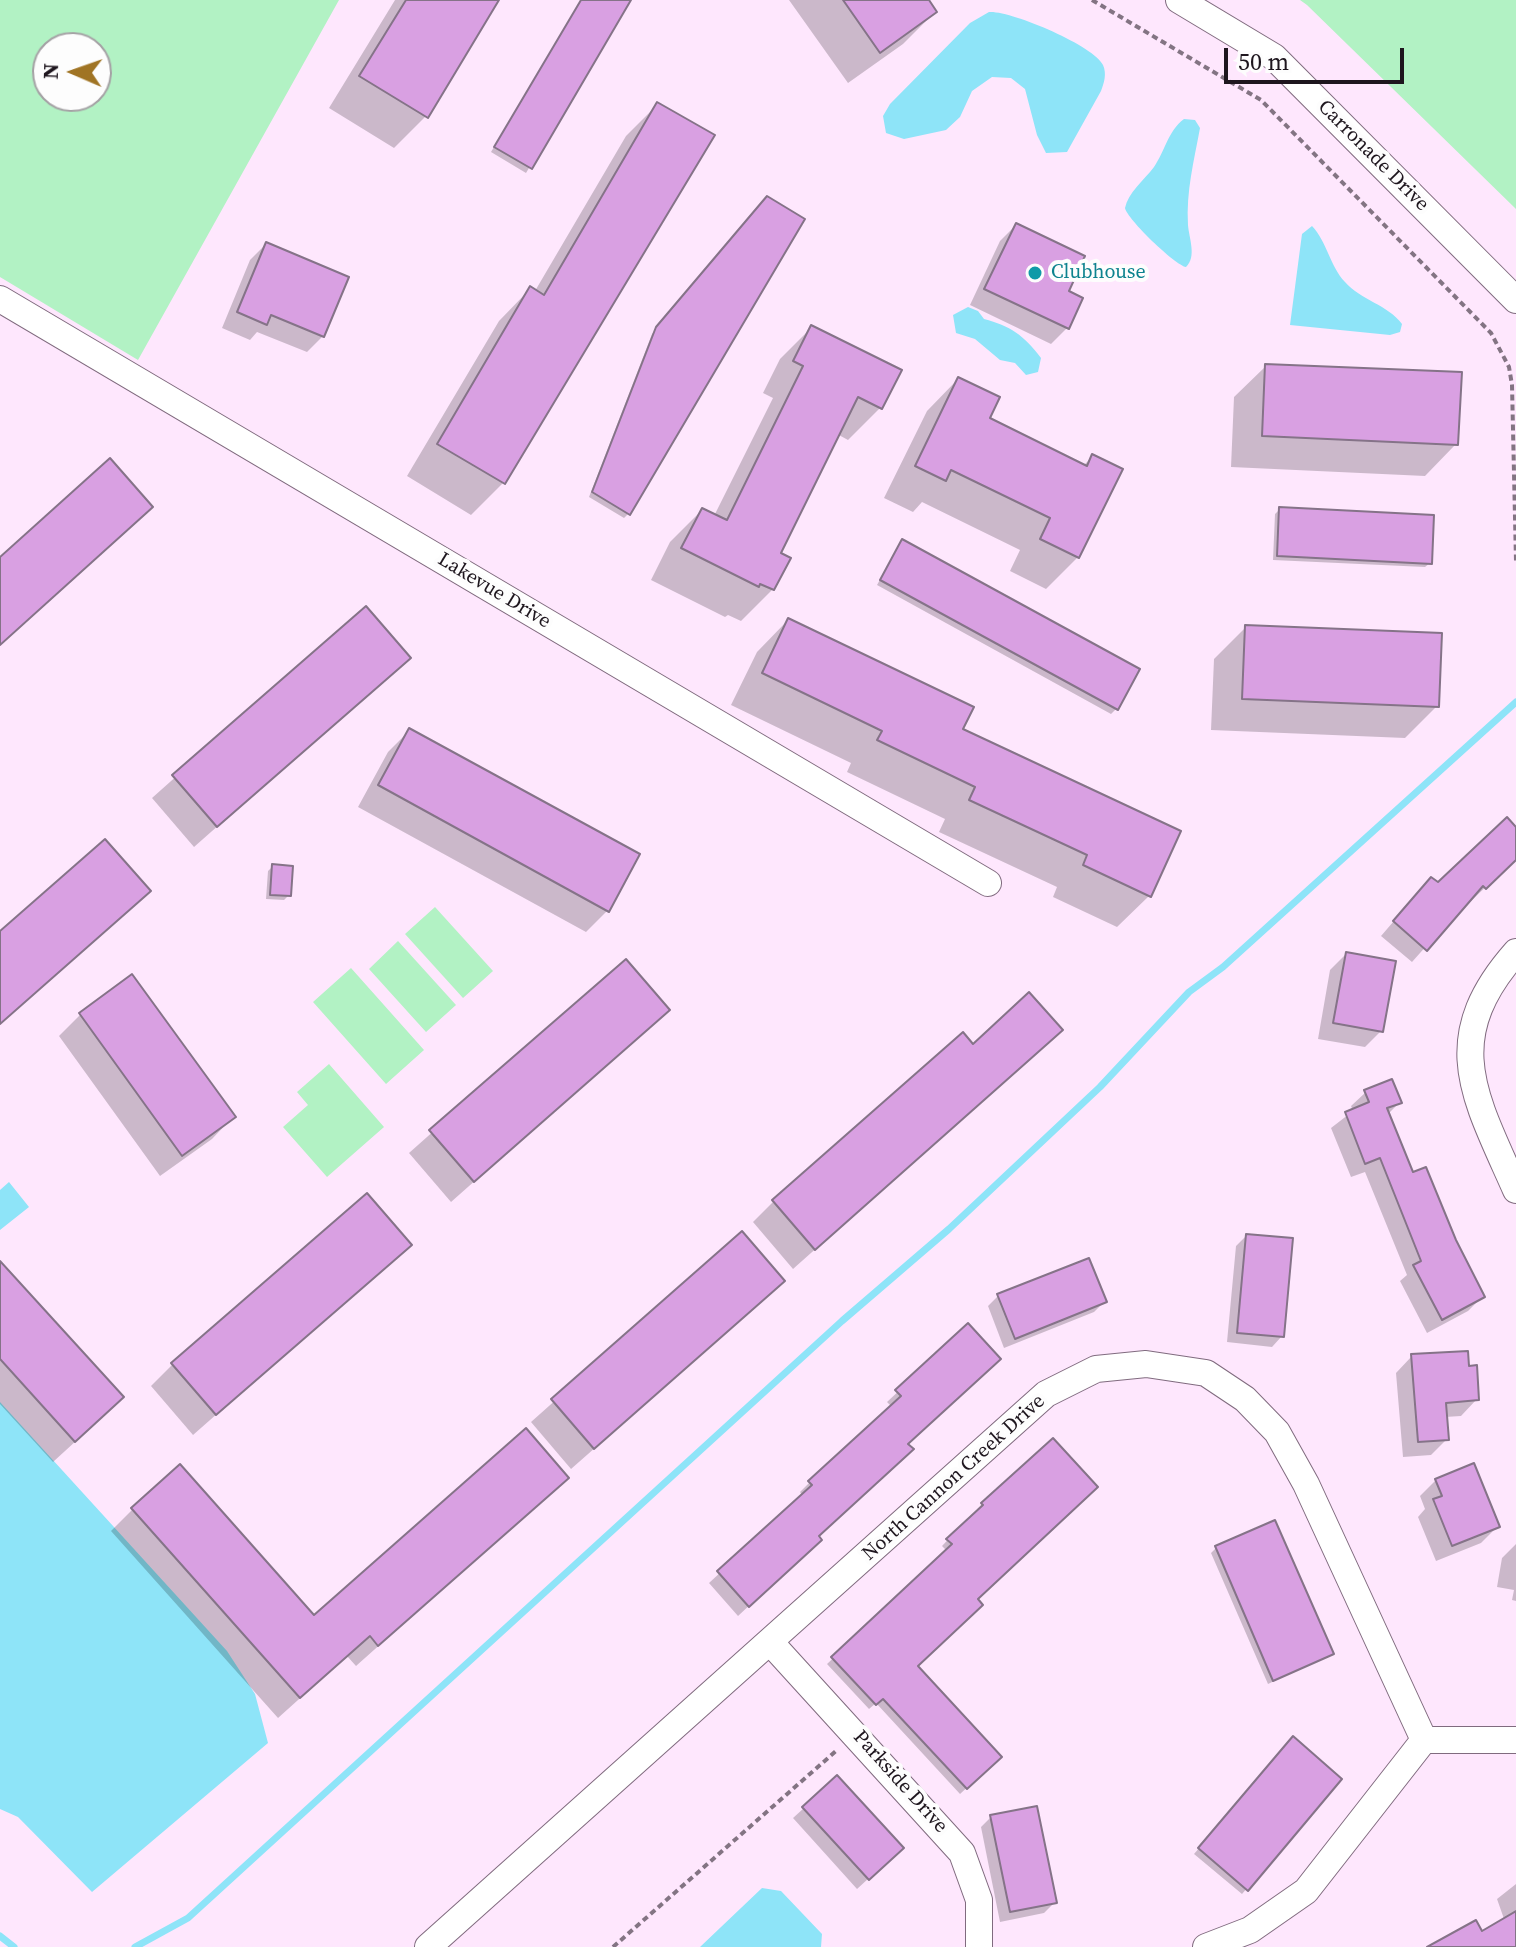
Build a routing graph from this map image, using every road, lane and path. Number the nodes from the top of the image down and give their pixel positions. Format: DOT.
graph roads {
  1 [pos="1092,0"];
  2 [pos="1179,0"];
  3 [pos="0,299"];
  4 [pos="1516,300"];
  5 [pos="1516,561"];
  6 [pos="988,883"];
  7 [pos="1516,952"];
  8 [pos="1516,1190"];
  9 [pos="770,1642"];
  10 [pos="856,1734"];
  11 [pos="1424,1740"];
  12 [pos="1516,1740"];
  13 [pos="428,1947"];
  14 [pos="613,1947"];
  15 [pos="979,1947"];
  16 [pos="1206,1947"];
  1 -- 5 [label="path"];
  2 -- 4 [label="street, Carronade Drive"];
  3 -- 6 [label="street, Lakevue Drive"];
  7 -- 8 [label="street"];
  9 -- 10 [label="street, Parkside Drive"];
  9 -- 11 [label="street, North Cannon Creek Drive"];
  9 -- 13 [label="street, North Cannon Creek Drive"];
  10 -- 14 [label="path"];
  10 -- 15 [label="street, Parkside Drive"];
  11 -- 12 [label="street"];
  11 -- 16 [label="street"];
}
